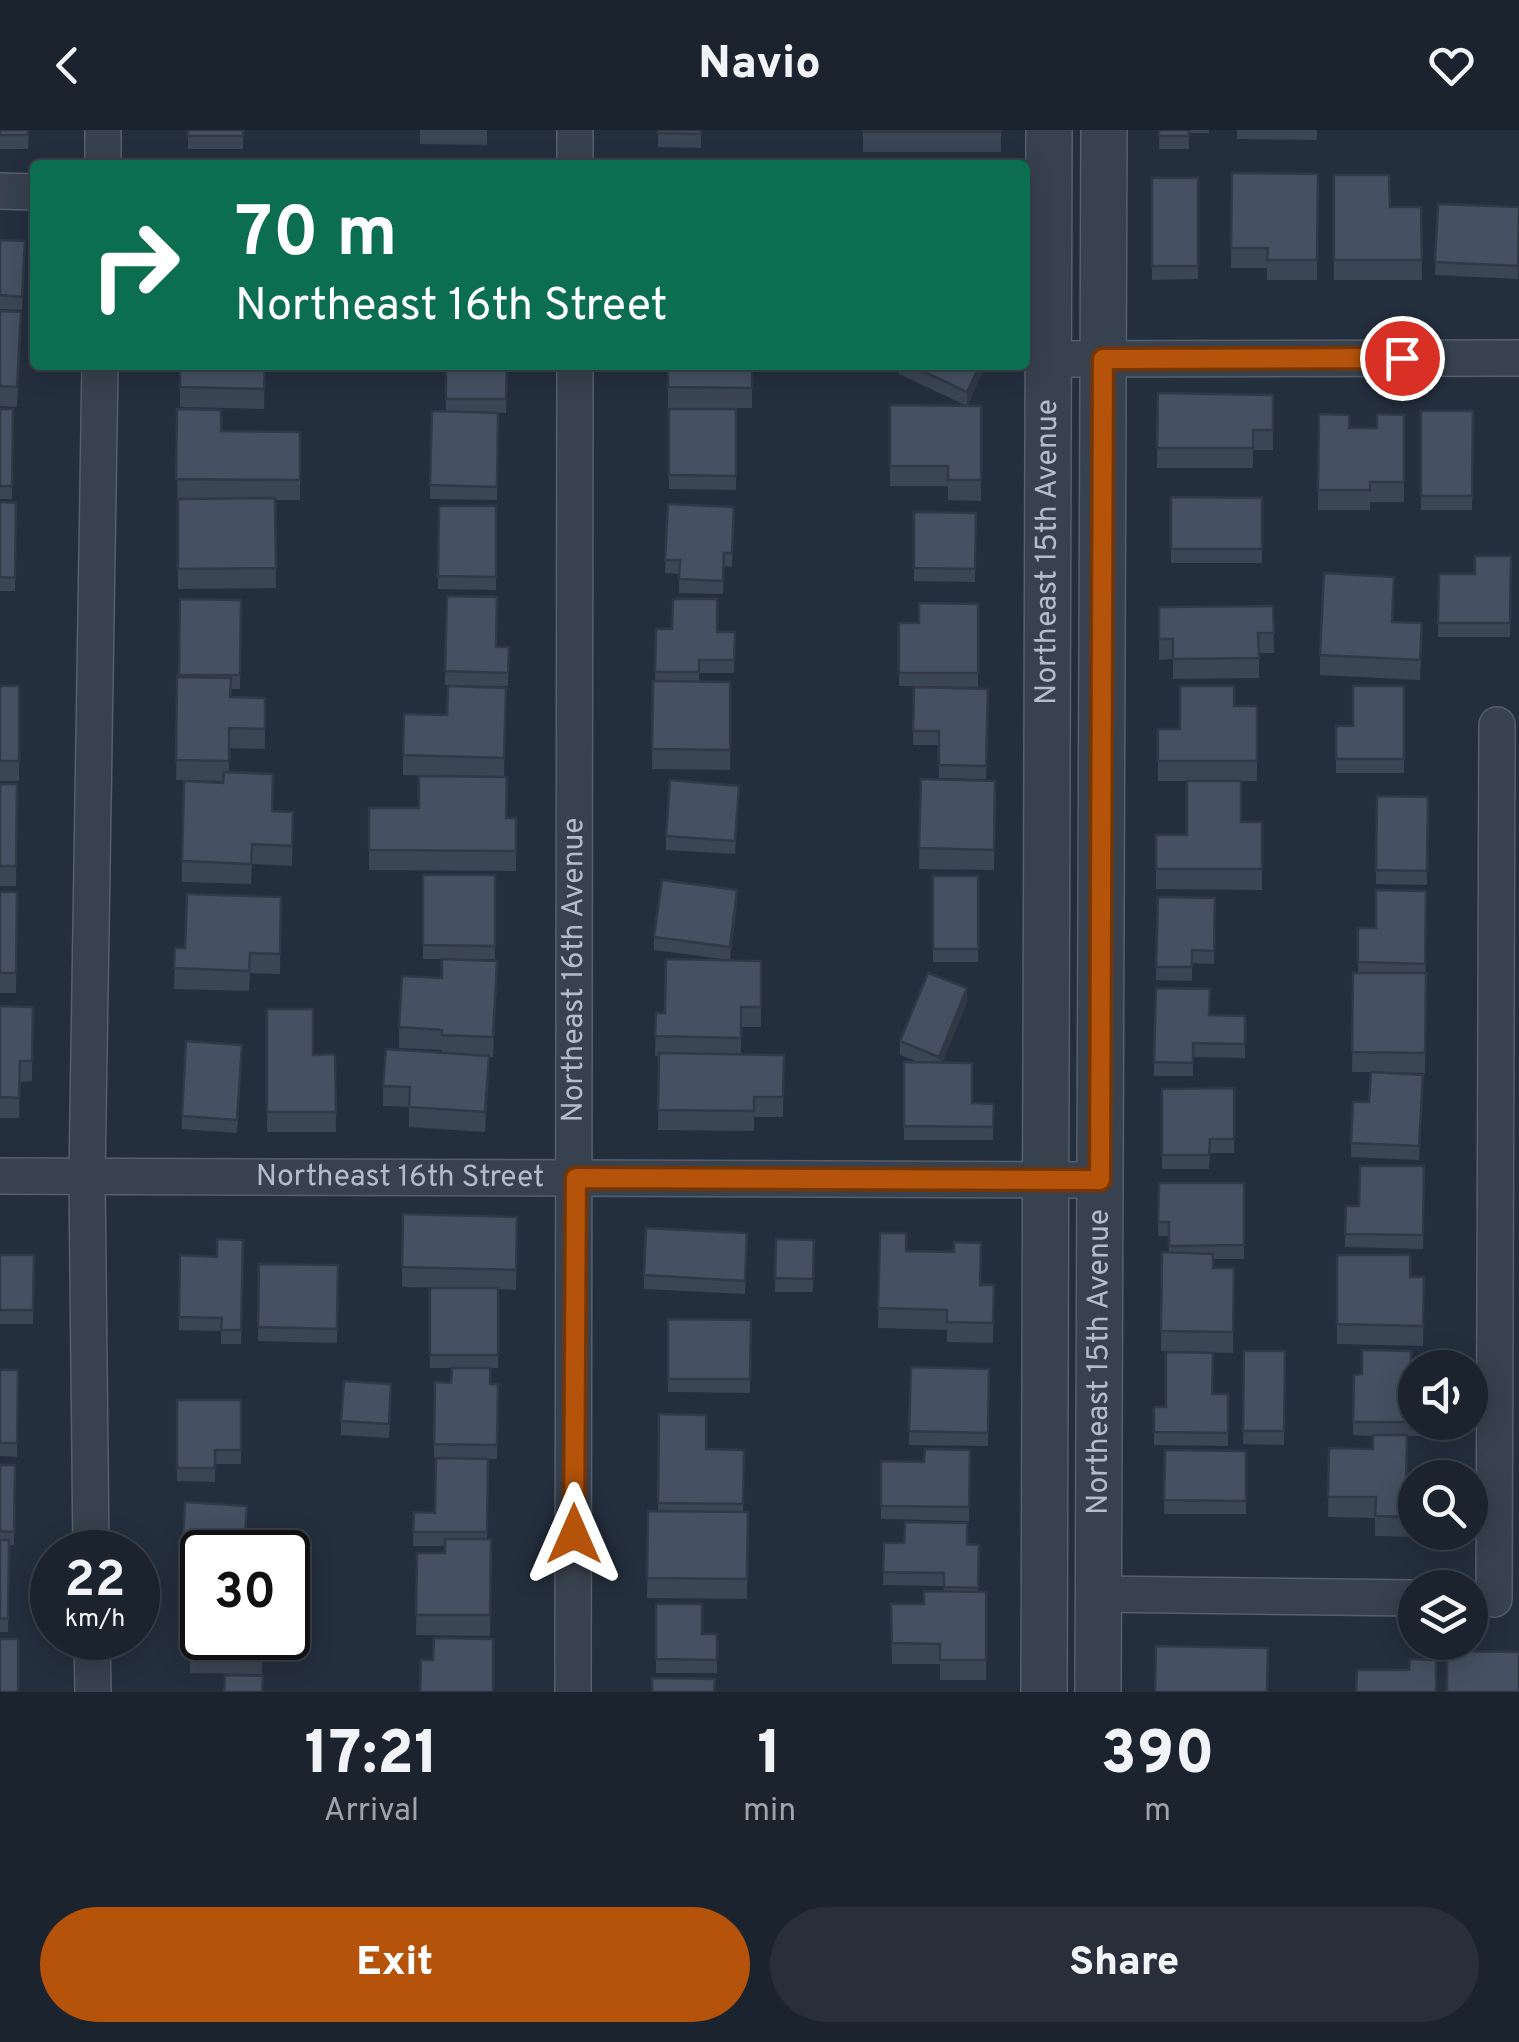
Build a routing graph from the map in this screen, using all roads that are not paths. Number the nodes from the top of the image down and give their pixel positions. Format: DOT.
graph roads {
  1 [pos="103,130"];
  2 [pos="575,130"];
  3 [pos="1049,130"];
  4 [pos="1104,130"];
  5 [pos="103,160"];
  6 [pos="575,160"];
  7 [pos="1037,190"];
  8 [pos="0,192"];
  9 [pos="30,192"];
  10 [pos="1519,358"];
  11 [pos="1049,359"];
  12 [pos="1103,359"];
  13 [pos="100,370"];
  14 [pos="575,370"];
  15 [pos="1497,725"];
  16 [pos="0,1176"];
  17 [pos="87,1176"];
  18 [pos="576,1178"];
  19 [pos="1046,1180"];
  20 [pos="1100,1180"];
  21 [pos="91,1530"];
  22 [pos="1099,1594"];
  23 [pos="1398,1598"];
  24 [pos="1494,1599"];
  25 [pos="92,1660"];
  26 [pos="92,1692"];
  27 [pos="574,1692"];
  28 [pos="1044,1692"];
  29 [pos="1098,1692"];
  1 -- 5 [label="street"];
  2 -- 6 [label="street"];
  3 -- 7 [label="street, Northeast 15th Avenue"];
  4 -- 12 [label="street, Northeast 15th Avenue"];
  7 -- 11 [label="street, Northeast 15th Avenue"];
  8 -- 9 [label="street"];
  10 -- 12 [label="street"];
  11 -- 12 [label="street"];
  11 -- 19 [label="street, Northeast 15th Avenue"];
  12 -- 20 [label="street, Northeast 15th Avenue"];
  13 -- 17 [label="street"];
  14 -- 18 [label="street, Northeast 16th Avenue"];
  15 -- 24 [label="street"];
  16 -- 17 [label="street, Northeast 16th Street"];
  17 -- 18 [label="street, Northeast 16th Street"];
  17 -- 21 [label="street"];
  18 -- 19 [label="street, Northeast 16th Street"];
  18 -- 27 [label="street, Northeast 16th Avenue"];
  19 -- 20 [label="street, Northeast 16th Street"];
  19 -- 28 [label="street, Northeast 15th Avenue"];
  20 -- 22 [label="street, Northeast 15th Avenue"];
  22 -- 23 [label="street"];
  22 -- 29 [label="street, Northeast 15th Avenue"];
  25 -- 26 [label="street"];
}
